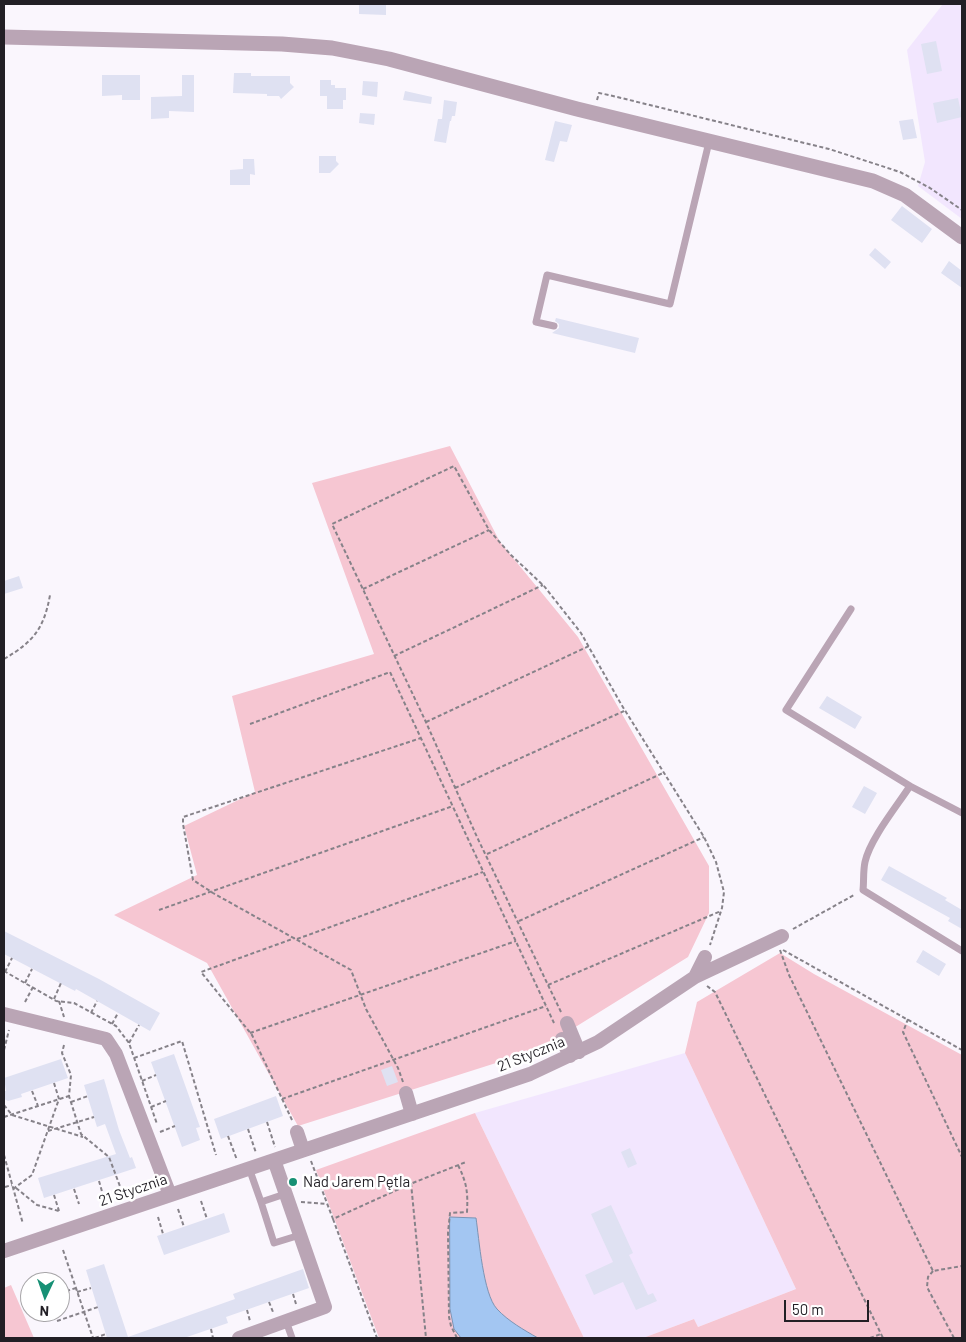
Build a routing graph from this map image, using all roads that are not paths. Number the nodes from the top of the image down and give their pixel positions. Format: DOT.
graph roads {
  1 [pos="4,37"];
  2 [pos="709,142"];
  3 [pos="962,237"];
  4 [pos="554,326"];
  5 [pos="851,609"];
  6 [pos="910,786"];
  7 [pos="962,813"];
  8 [pos="782,936"];
  9 [pos="962,951"];
  10 [pos="705,957"];
  11 [pos="695,977"];
  12 [pos="4,1014"];
  13 [pos="566,1023"];
  14 [pos="562,1039"];
  15 [pos="575,1054"];
  16 [pos="406,1093"];
  17 [pos="412,1114"];
  18 [pos="298,1132"];
  19 [pos="305,1150"];
  20 [pos="276,1159"];
  21 [pos="250,1168"];
  22 [pos="170,1195"];
  23 [pos="286,1198"];
  24 [pos="261,1202"];
  25 [pos="300,1235"];
  26 [pos="4,1251"];
  27 [pos="281,1320"];
  28 [pos="239,1338"];
  29 [pos="292,1338"];
  1 -- 2 [label="street"];
  2 -- 3 [label="street"];
  2 -- 4 [label="lane"];
  5 -- 6 [label="lane"];
  6 -- 7 [label="lane"];
  6 -- 9 [label="lane"];
  8 -- 11 [label="street, 21 Stycznia"];
  10 -- 11 [label="street"];
  11 -- 15 [label="street, 21 Stycznia"];
  12 -- 22 [label="street"];
  13 -- 15 [label="street"];
  14 -- 15 [label="street"];
  15 -- 17 [label="street, 21 Stycznia"];
  16 -- 17 [label="street"];
  17 -- 19 [label="street, 21 Stycznia"];
  18 -- 19 [label="street"];
  19 -- 20 [label="street, 21 Stycznia"];
  20 -- 21 [label="street, 21 Stycznia"];
  20 -- 23 [label="street"];
  21 -- 22 [label="street, 21 Stycznia"];
  21 -- 24 [label="lane"];
  22 -- 26 [label="street, 21 Stycznia"];
  23 -- 24 [label="lane"];
  23 -- 25 [label="street"];
  24 -- 25 [label="lane"];
  25 -- 27 [label="street"];
  27 -- 28 [label="street"];
  27 -- 29 [label="lane"];
}
